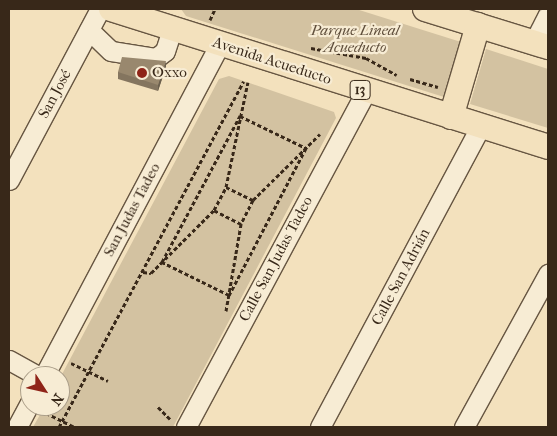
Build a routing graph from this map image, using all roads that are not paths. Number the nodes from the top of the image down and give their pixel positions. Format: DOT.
graph roads {
  1 [pos="100,9"];
  2 [pos="111,9"];
  3 [pos="425,9"];
  4 [pos="548,15"];
  5 [pos="167,20"];
  6 [pos="478,25"];
  7 [pos="89,30"];
  8 [pos="214,33"];
  9 [pos="541,45"];
  10 [pos="366,92"];
  11 [pos="451,117"];
  12 [pos="481,126"];
  13 [pos="548,148"];
  14 [pos="9,180"];
  15 [pos="548,274"];
  16 [pos="9,360"];
  17 [pos="20,366"];
  18 [pos="49,366"];
  19 [pos="27,416"];
  20 [pos="181,426"];
  21 [pos="17,427"];
  22 [pos="320,427"];
  23 [pos="464,427"];
  1 -- 7 [label="street, San José"];
  2 -- 5 [label="main road, Avenida Acueducto / 13"];
  3 -- 6 [label="main road"];
  4 -- 9 [label="street"];
  5 -- 7 [label="street"];
  5 -- 8 [label="main road, Avenida Acueducto / 13"];
  6 -- 9 [label="main road"];
  6 -- 11 [label="main road"];
  7 -- 14 [label="street, San José"];
  8 -- 10 [label="main road, Avenida Acueducto / 13"];
  8 -- 18 [label="street, San Judas Tadeo"];
  10 -- 11 [label="main road, Avenida Acueducto / 13"];
  10 -- 20 [label="street, Calle San Judas Tadeo"];
  11 -- 12 [label="main road, Avenida Acueducto / 13"];
  12 -- 13 [label="main road, Avenida Acueducto / 13"];
  12 -- 22 [label="street, Calle San Adrián"];
  15 -- 23 [label="street"];
  16 -- 17 [label="street"];
  19 -- 21 [label="street"];
}
